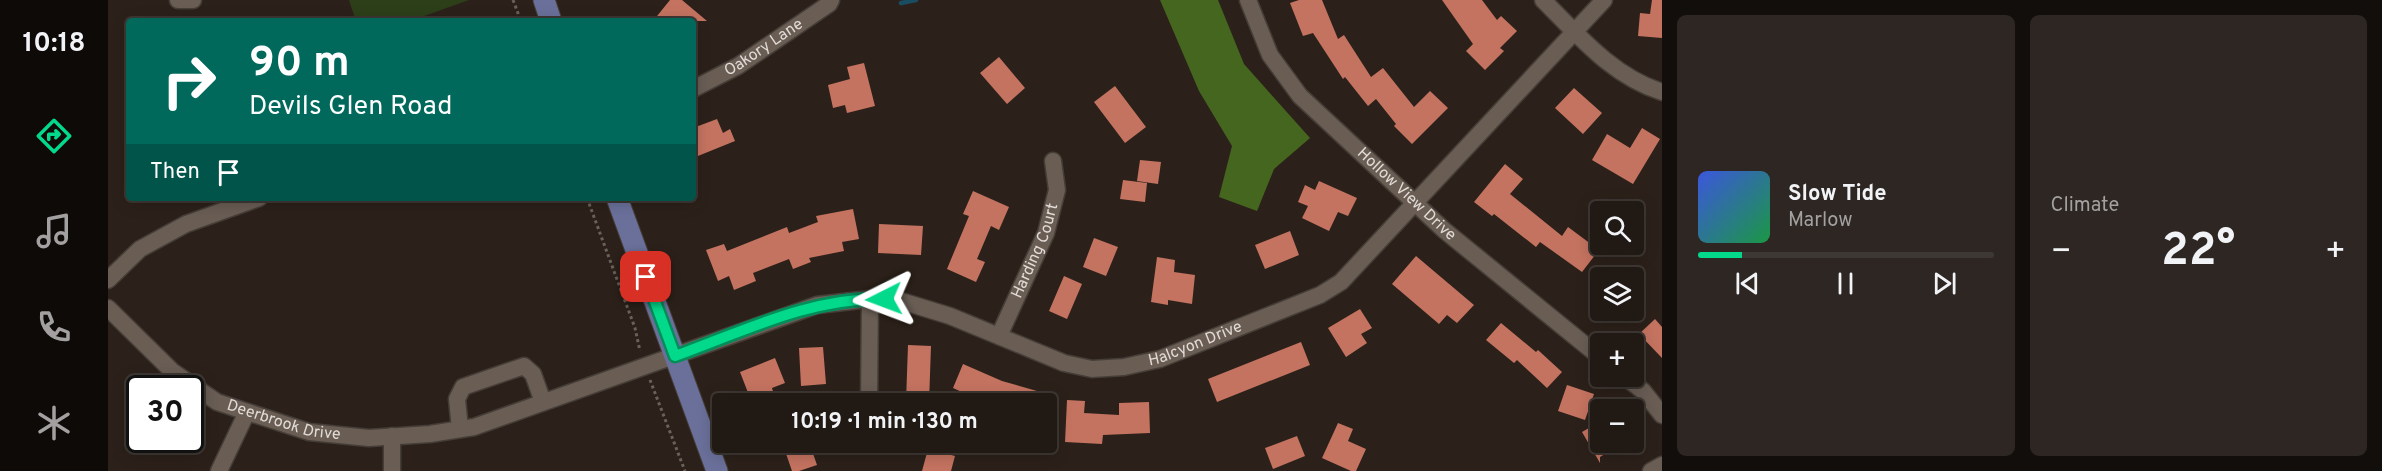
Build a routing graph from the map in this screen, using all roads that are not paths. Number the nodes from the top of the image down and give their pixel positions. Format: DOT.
graph roads {
  1 [pos="178,0"];
  2 [pos="193,0"];
  3 [pos="544,0"];
  4 [pos="831,0"];
  5 [pos="1248,0"];
  6 [pos="1543,0"];
  7 [pos="1604,0"];
  8 [pos="550,18"];
  9 [pos="1575,32"];
  10 [pos="696,87"];
  11 [pos="1662,92"];
  12 [pos="1053,161"];
  13 [pos="251,201"];
  14 [pos="618,201"];
  15 [pos="1414,204"];
  16 [pos="108,280"];
  17 [pos="870,299"];
  18 [pos="108,308"];
  19 [pos="999,336"];
  20 [pos="1590,349"];
  21 [pos="675,356"];
  22 [pos="1638,387"];
  23 [pos="869,393"];
  24 [pos="543,402"];
  25 [pos="247,412"];
  26 [pos="1662,415"];
  27 [pos="460,429"];
  28 [pos="392,436"];
  29 [pos="1662,465"];
  30 [pos="219,471"];
  31 [pos="392,471"];
  32 [pos="717,471"];
  33 [pos="1651,471"];
  1 -- 2 [label="street"];
  3 -- 8 [label="main road"];
  4 -- 10 [label="street, Oakory Lane"];
  5 -- 15 [label="street, Hollow View Drive"];
  6 -- 9 [label="street"];
  7 -- 9 [label="street, Halcyon Drive"];
  9 -- 11 [label="street"];
  9 -- 15 [label="street, Halcyon Drive"];
  12 -- 19 [label="street, Harding Court"];
  13 -- 16 [label="street"];
  14 -- 21 [label="main road"];
  15 -- 19 [label="street, Halcyon Drive"];
  15 -- 20 [label="street, Hollow View Drive"];
  17 -- 19 [label="street, Halcyon Drive"];
  17 -- 21 [label="street, Halcyon Drive"];
  17 -- 23 [label="street"];
  18 -- 25 [label="street, Deerbrook Drive"];
  21 -- 24 [label="street, Deerbrook Drive"];
  21 -- 32 [label="main road"];
  22 -- 26 [label="street"];
  24 -- 27 [label="street, Deerbrook Drive"];
  24 -- 27 [label="street"];
  25 -- 28 [label="street, Deerbrook Drive"];
  25 -- 30 [label="street"];
  27 -- 28 [label="street, Deerbrook Drive"];
  28 -- 31 [label="street"];
  29 -- 33 [label="street"];
}
